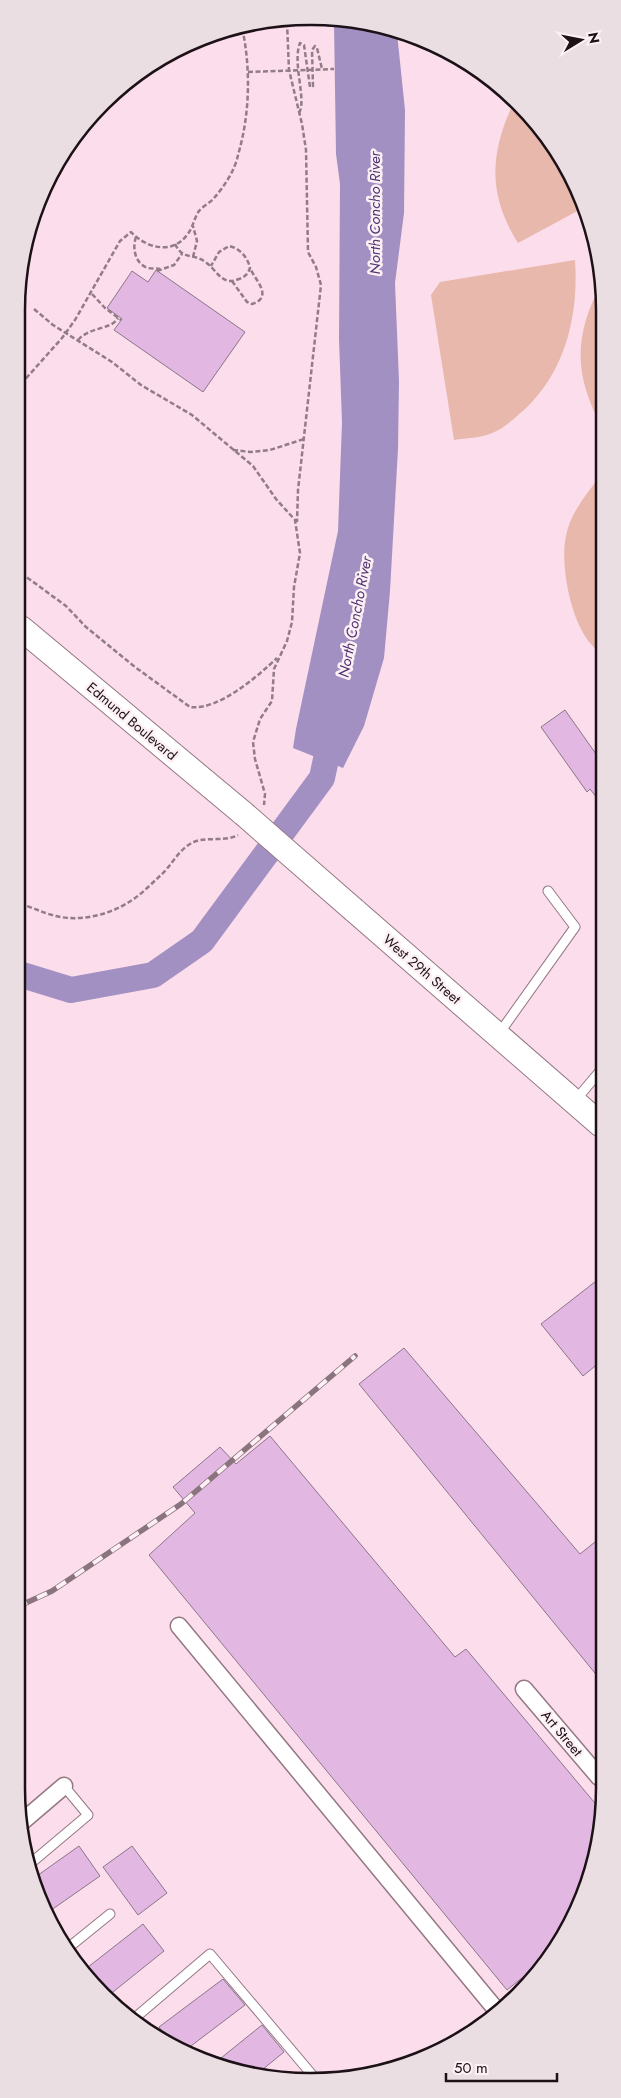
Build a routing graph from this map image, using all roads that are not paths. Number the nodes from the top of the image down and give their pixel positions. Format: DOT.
graph roads {
  1 [pos="25,631"];
  2 [pos="248,819"];
  3 [pos="548,891"];
  4 [pos="498,1036"];
  5 [pos="596,1076"];
  6 [pos="574,1102"];
  7 [pos="596,1121"];
  8 [pos="179,1626"];
  9 [pos="524,1689"];
  10 [pos="596,1773"];
  11 [pos="64,1786"];
  12 [pos="27,1818"];
  13 [pos="35,1860"];
  14 [pos="110,1914"];
  15 [pos="72,1945"];
  16 [pos="493,2006"];
  17 [pos="138,2015"];
  18 [pos="311,2073"];
  1 -- 2 [label="main road, Edmund Boulevard"];
  2 -- 4 [label="main road, West 29th Street, bridge"];
  3 -- 4 [label="lane"];
  4 -- 6 [label="main road, West 29th Street"];
  5 -- 6 [label="lane"];
  6 -- 7 [label="main road, West 29th Street"];
  8 -- 16 [label="street"];
  9 -- 10 [label="street, Art Street"];
  11 -- 12 [label="street"];
  11 -- 13 [label="lane"];
  14 -- 15 [label="lane"];
  17 -- 18 [label="lane"];
}
